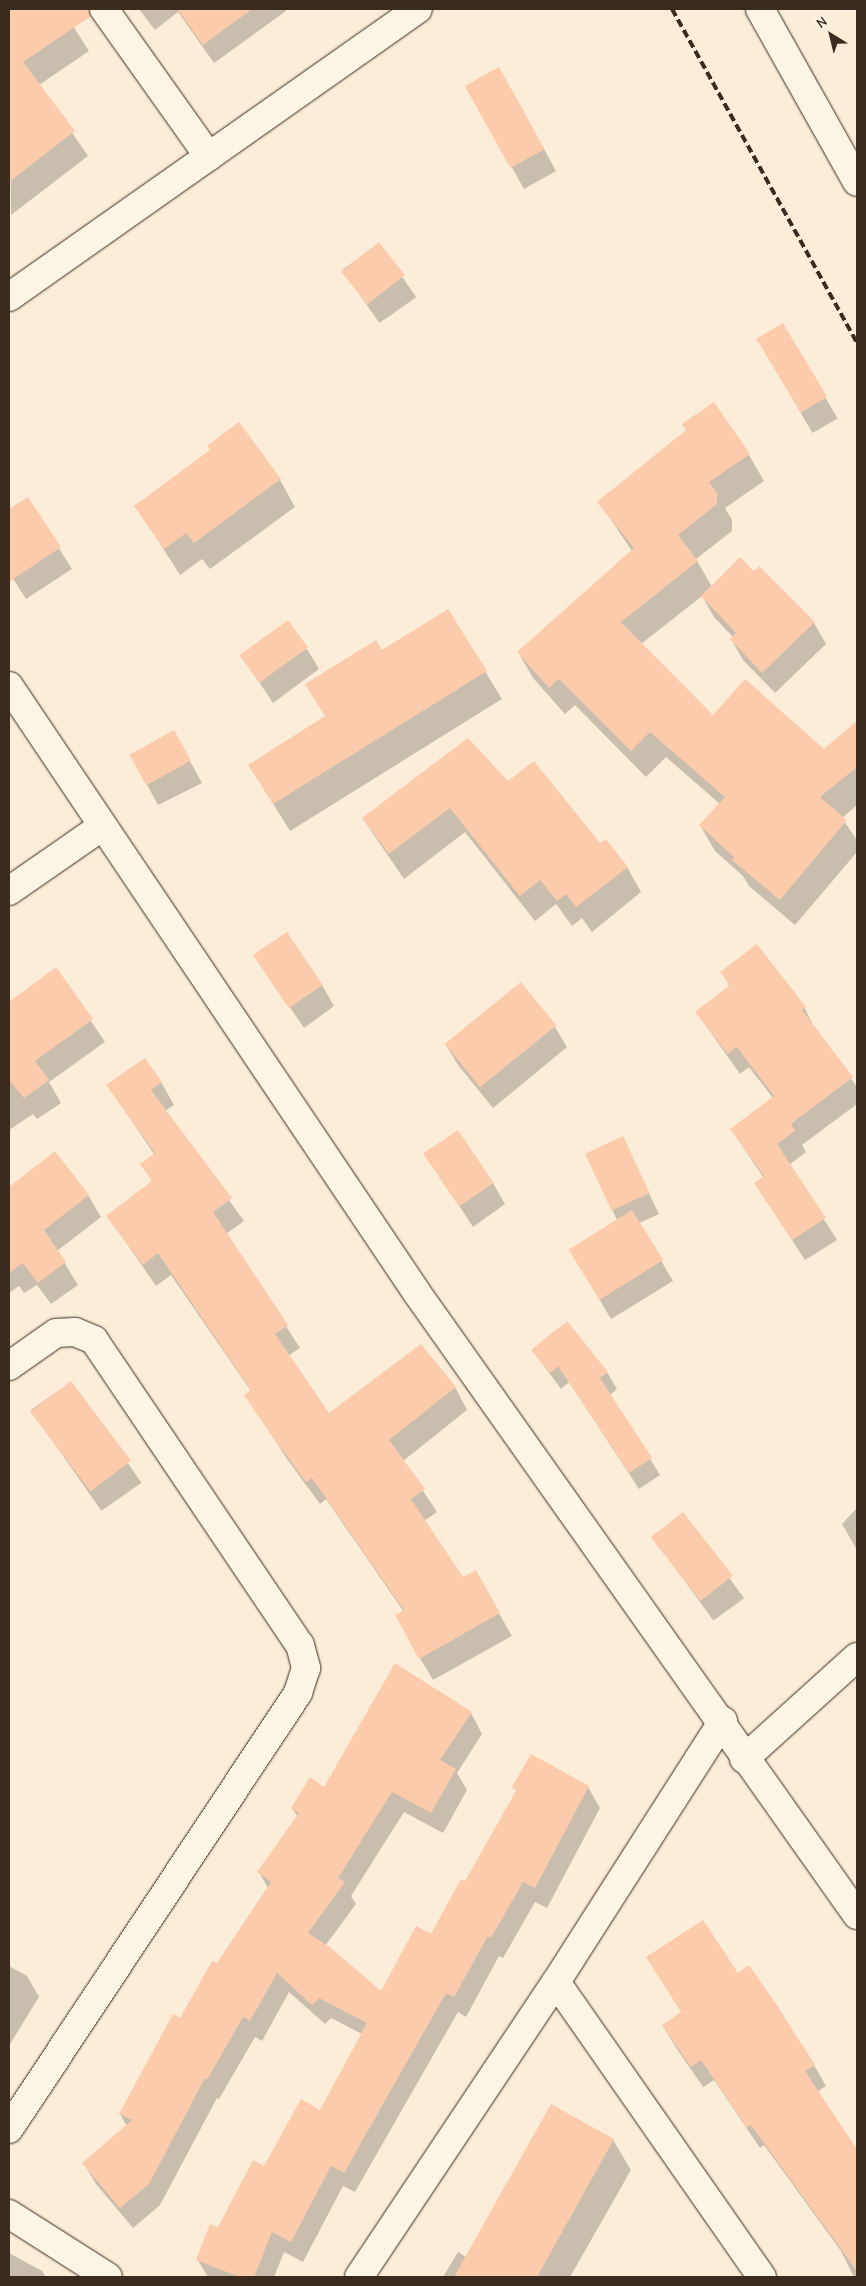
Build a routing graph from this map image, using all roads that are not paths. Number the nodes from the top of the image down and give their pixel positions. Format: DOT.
graph roads {
  1 [pos="104,9"];
  2 [pos="418,9"];
  3 [pos="760,9"];
  4 [pos="209,157"];
  5 [pos="857,182"];
  6 [pos="9,297"];
  7 [pos="9,686"];
  8 [pos="103,826"];
  9 [pos="9,891"];
  10 [pos="9,1366"];
  11 [pos="857,1657"];
  12 [pos="723,1721"];
  13 [pos="744,1759"];
  14 [pos="857,1915"];
  15 [pos="556,1982"];
  16 [pos="9,2130"];
  17 [pos="9,2214"];
  18 [pos="108,2277"];
  19 [pos="359,2277"];
  20 [pos="762,2277"];
  1 -- 4 [label="street"];
  2 -- 4 [label="street"];
  3 -- 5 [label="street"];
  4 -- 6 [label="street"];
  7 -- 8 [label="street"];
  8 -- 9 [label="street"];
  8 -- 12 [label="street"];
  10 -- 16 [label="street"];
  11 -- 13 [label="street"];
  12 -- 13 [label="street"];
  12 -- 15 [label="street"];
  13 -- 14 [label="street"];
  15 -- 19 [label="street"];
  15 -- 20 [label="street"];
  17 -- 18 [label="street"];
}
